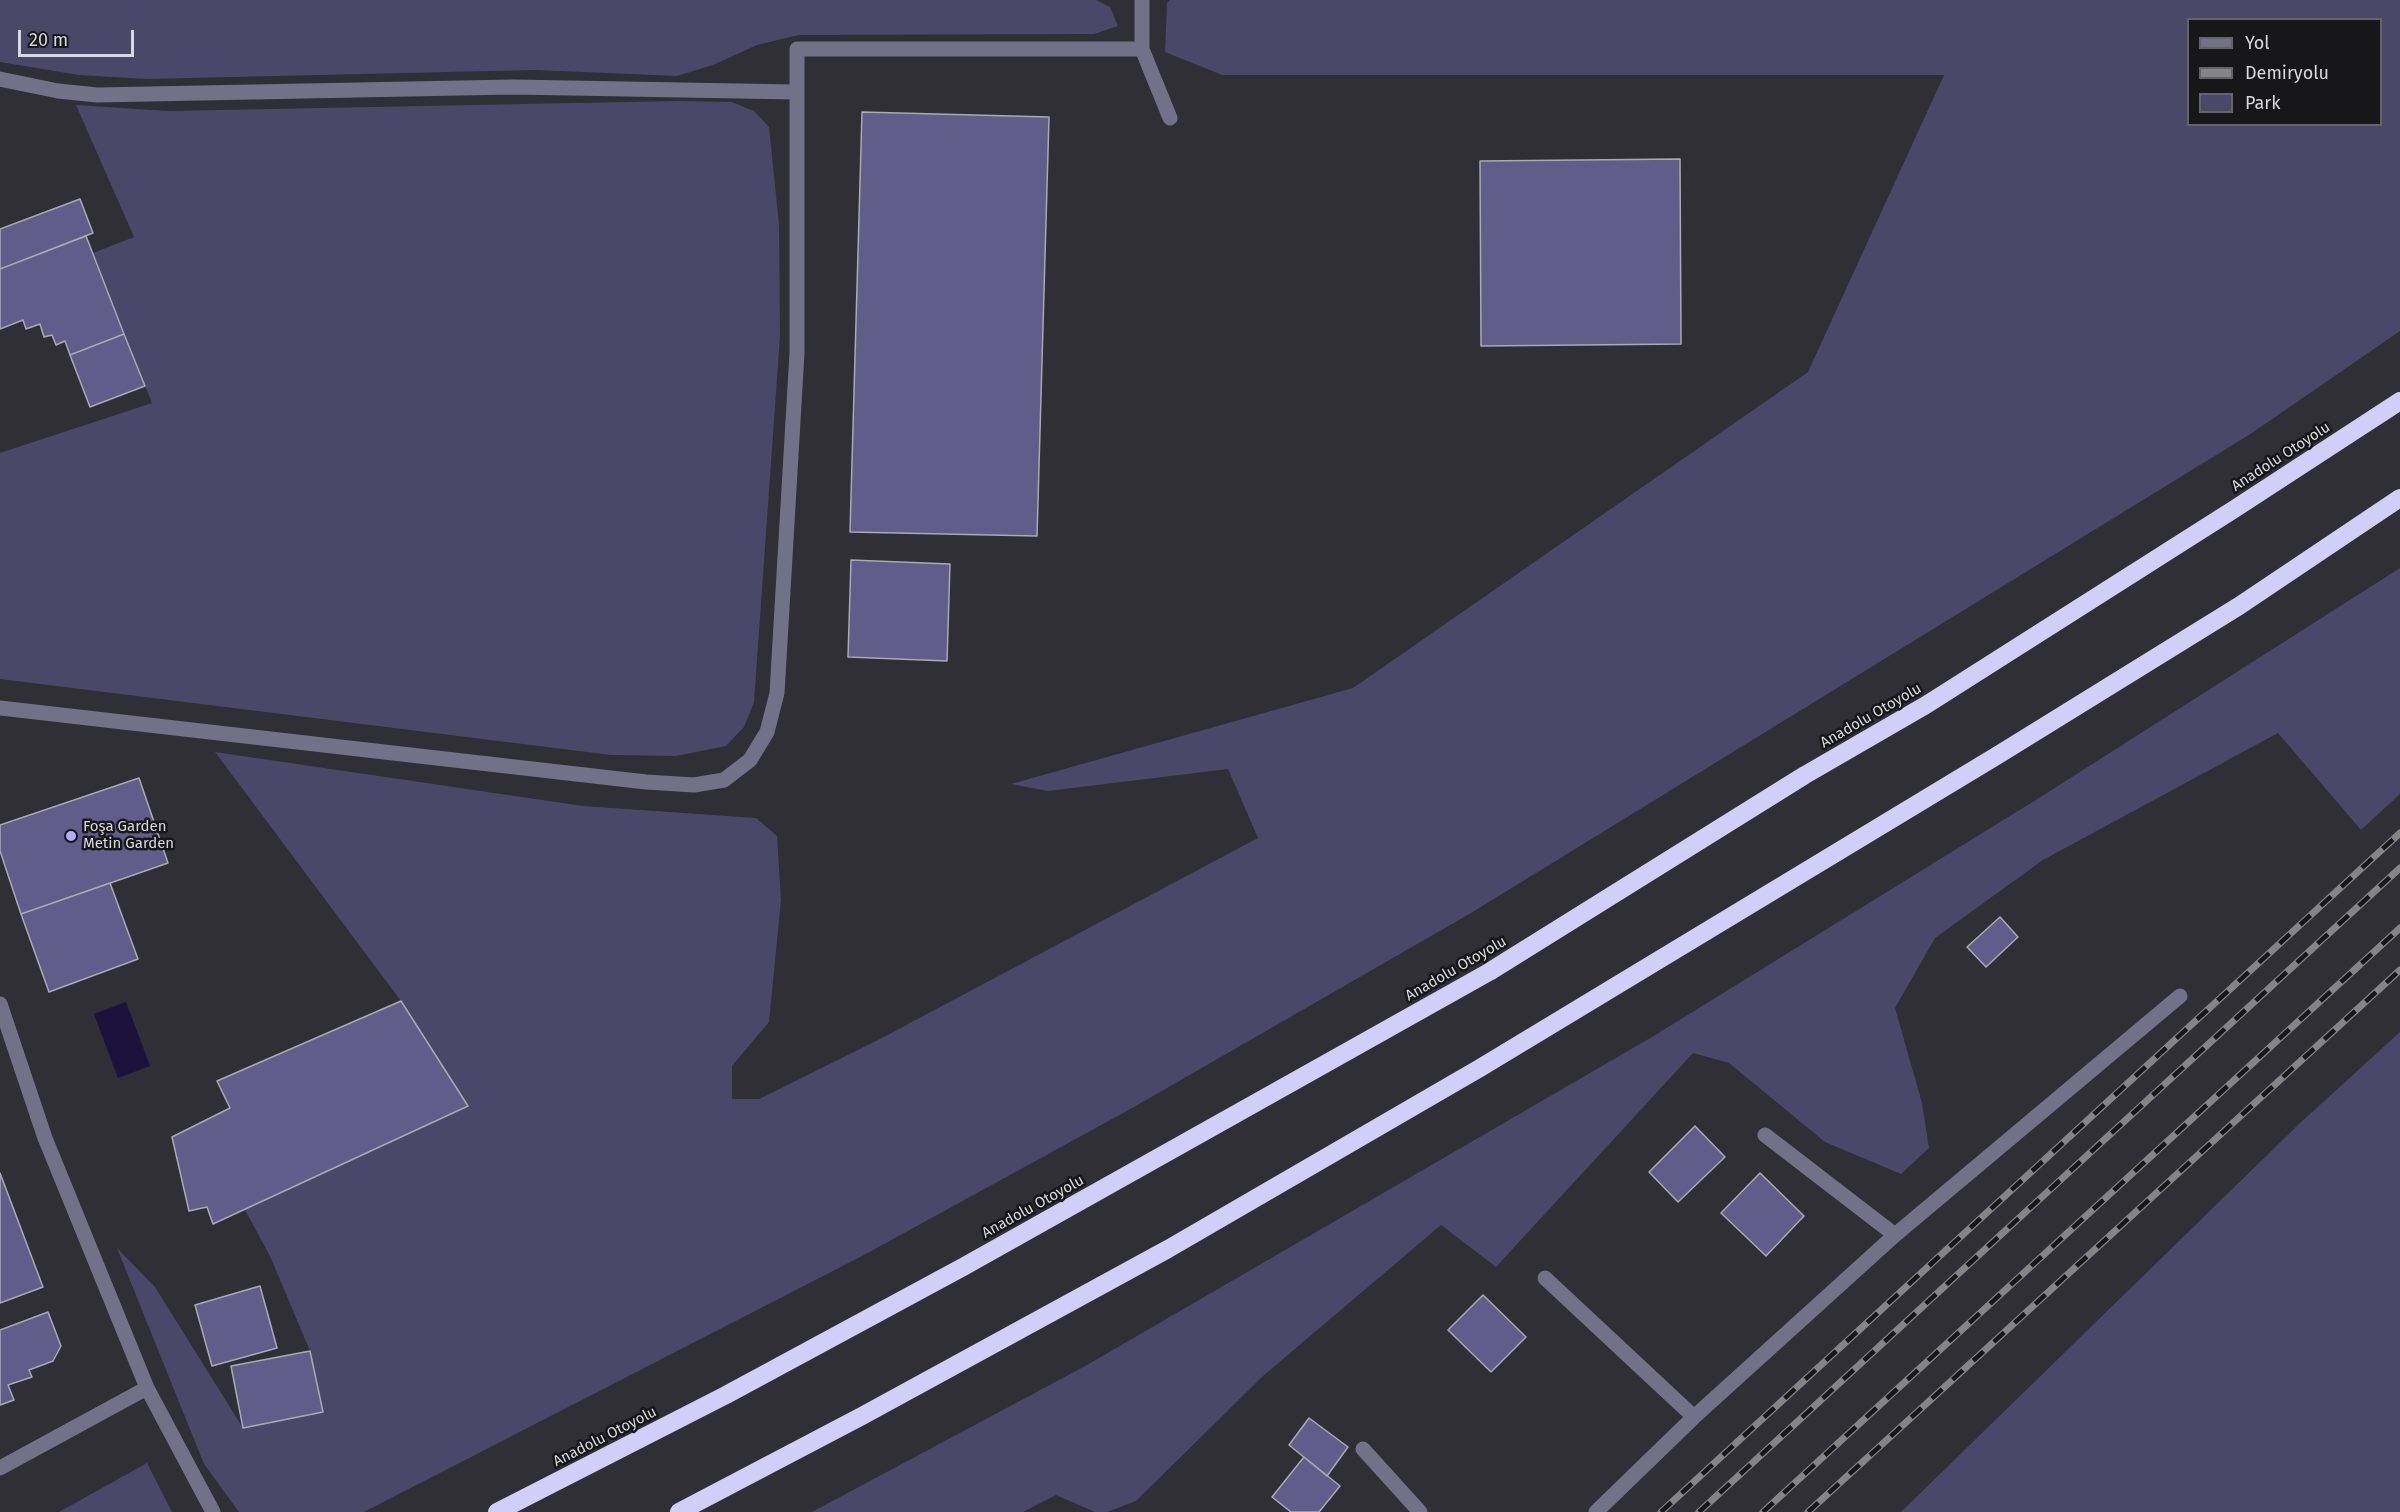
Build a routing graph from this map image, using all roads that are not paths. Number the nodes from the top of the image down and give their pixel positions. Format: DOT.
graph roads {
  1 [pos="1142,0"];
  2 [pos="1142,49"];
  3 [pos="0,79"];
  4 [pos="796,92"];
  5 [pos="1170,118"];
  6 [pos="2400,400"];
  7 [pos="2400,498"];
  8 [pos="0,708"];
  9 [pos="2180,996"];
  10 [pos="0,1004"];
  11 [pos="1765,1135"];
  12 [pos="1895,1235"];
  13 [pos="1545,1278"];
  14 [pos="147,1388"];
  15 [pos="1694,1417"];
  16 [pos="1363,1449"];
  17 [pos="0,1468"];
  18 [pos="213,1512"];
  19 [pos="497,1512"];
  20 [pos="679,1512"];
  21 [pos="1420,1512"];
  22 [pos="1596,1512"];
  1 -- 2 [label="street"];
  2 -- 4 [label="street"];
  2 -- 5 [label="street"];
  3 -- 4 [label="street"];
  4 -- 8 [label="street"];
  6 -- 19 [label="highway, Anadolu Otoyolu"];
  7 -- 20 [label="highway"];
  9 -- 12 [label="street"];
  10 -- 14 [label="street"];
  11 -- 12 [label="street"];
  12 -- 15 [label="street"];
  13 -- 15 [label="street"];
  14 -- 17 [label="street"];
  14 -- 18 [label="street"];
  15 -- 22 [label="street"];
  16 -- 21 [label="street"];
}
